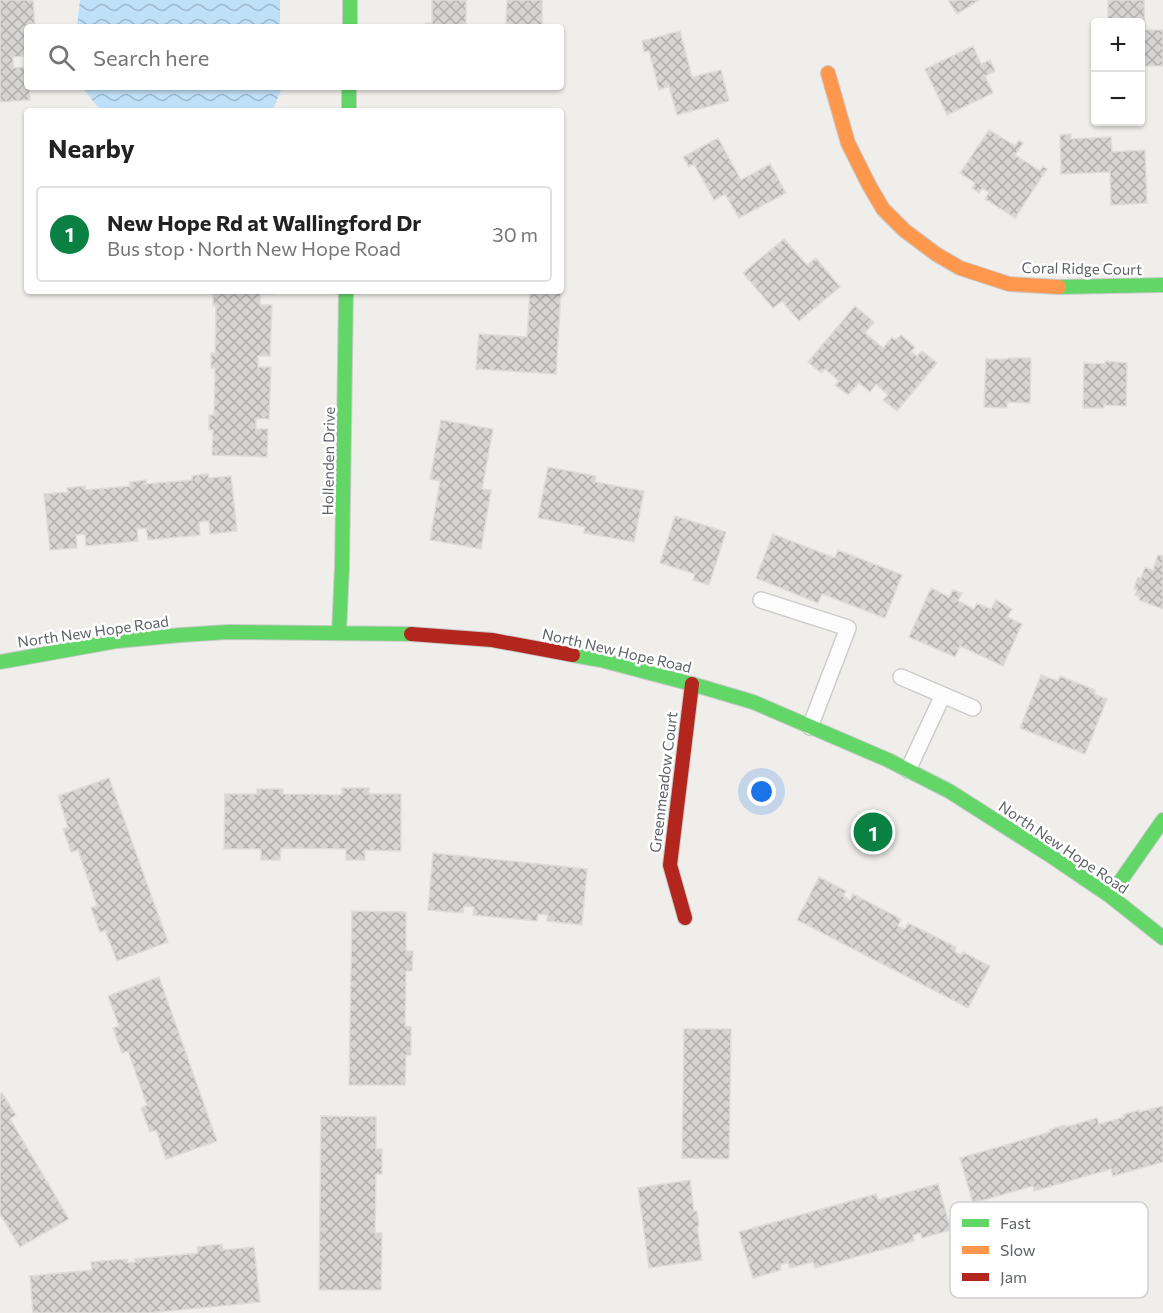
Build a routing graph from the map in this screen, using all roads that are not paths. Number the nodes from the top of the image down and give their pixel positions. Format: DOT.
graph roads {
  1 [pos="350,0"];
  2 [pos="350,24"];
  3 [pos="828,73"];
  4 [pos="349,90"];
  5 [pos="349,108"];
  6 [pos="1163,285"];
  7 [pos="346,294"];
  8 [pos="761,600"];
  9 [pos="339,632"];
  10 [pos="0,662"];
  11 [pos="901,677"];
  12 [pos="692,684"];
  13 [pos="943,695"];
  14 [pos="973,708"];
  15 [pos="810,727"];
  16 [pos="908,770"];
  17 [pos="1163,820"];
  18 [pos="1110,896"];
  19 [pos="684,918"];
  20 [pos="1163,938"];
  1 -- 2 [label="main road"];
  3 -- 6 [label="main road, Coral Ridge Court"];
  4 -- 5 [label="main road"];
  7 -- 9 [label="main road, Hollenden Drive"];
  8 -- 15 [label="lane"];
  9 -- 10 [label="main road, North New Hope Road"];
  9 -- 12 [label="main road, North New Hope Road"];
  11 -- 13 [label="lane"];
  12 -- 15 [label="main road, North New Hope Road"];
  12 -- 19 [label="main road, Greenmeadow Court"];
  13 -- 14 [label="lane"];
  13 -- 16 [label="lane"];
  15 -- 16 [label="main road, North New Hope Road"];
  16 -- 18 [label="main road, North New Hope Road"];
  17 -- 18 [label="main road"];
  18 -- 20 [label="main road, North New Hope Road"];
}
